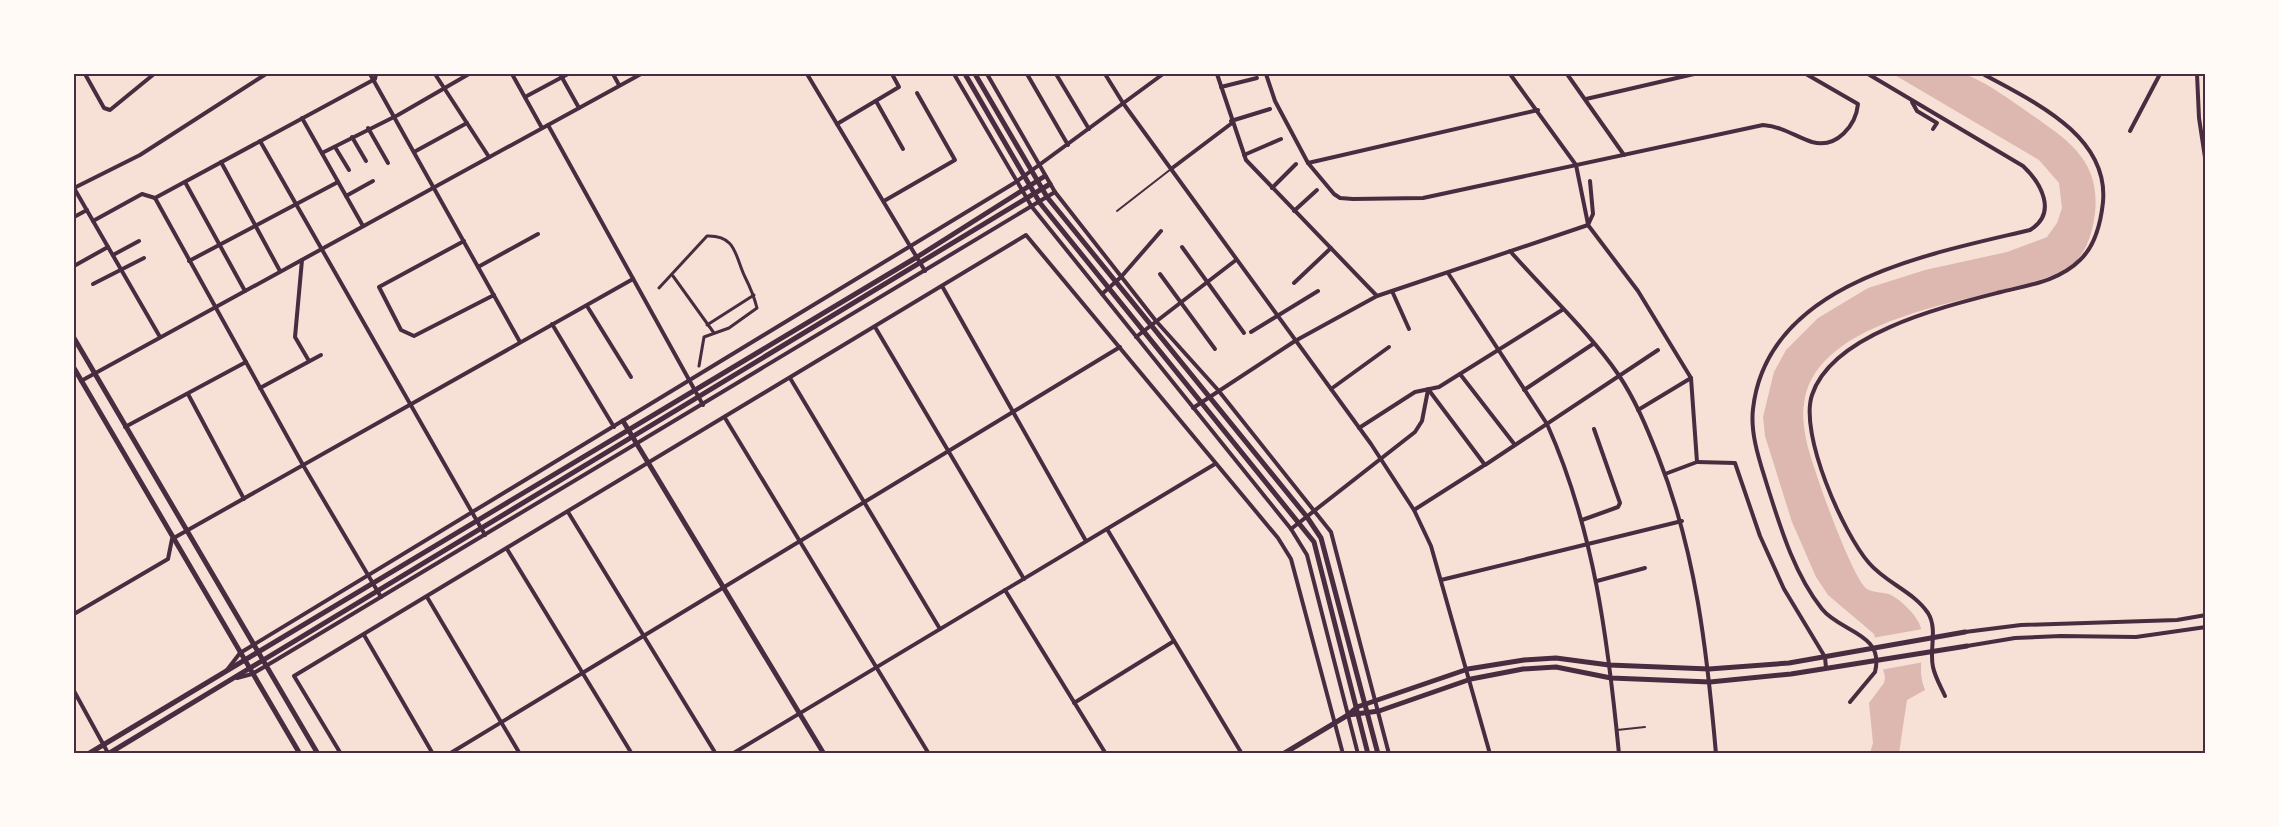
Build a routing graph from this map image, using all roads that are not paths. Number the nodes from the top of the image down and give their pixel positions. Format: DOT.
graph roads {
  1 [pos="85,74"];
  2 [pos="154,74"];
  3 [pos="266,74"];
  4 [pos="370,74"];
  5 [pos="435,74"];
  6 [pos="469,74"];
  7 [pos="512,74"];
  8 [pos="568,74"];
  9 [pos="613,74"];
  10 [pos="641,74"];
  11 [pos="807,74"];
  12 [pos="892,74"];
  13 [pos="954,74"];
  14 [pos="965,74"];
  15 [pos="975,74"];
  16 [pos="987,74"];
  17 [pos="1026,74"];
  18 [pos="1056,74"];
  19 [pos="1105,74"];
  20 [pos="1163,74"];
  21 [pos="1217,74"];
  22 [pos="1266,74"];
  23 [pos="1510,74"];
  24 [pos="1567,74"];
  25 [pos="1694,74"];
  26 [pos="1806,74"];
  27 [pos="1868,74"];
  28 [pos="1983,74"];
  29 [pos="2160,74"];
  30 [pos="2197,74"];
  31 [pos="561,75"];
  32 [pos="375,76"];
  33 [pos="1257,78"];
  34 [pos="620,85"];
  35 [pos="444,87"];
  36 [pos="1221,87"];
  37 [pos="917,93"];
  38 [pos="525,97"];
  39 [pos="1586,99"];
  40 [pos="1911,100"];
  41 [pos="876,101"];
  42 [pos="1123,103"];
  43 [pos="579,108"];
  44 [pos="1270,109"];
  45 [pos="1538,110"];
  46 [pos="393,115"];
  47 [pos="302,118"];
  48 [pos="1231,122"];
  49 [pos="467,123"];
  50 [pos="548,124"];
  51 [pos="837,124"];
  52 [pos="368,128"];
  53 [pos="542,128"];
  54 [pos="1089,129"];
  55 [pos="1933,129"];
  56 [pos="2130,131"];
  57 [pos="352,137"];
  58 [pos="1281,139"];
  59 [pos="260,141"];
  60 [pos="1068,145"];
  61 [pos="335,147"];
  62 [pos="903,149"];
  63 [pos="414,152"];
  64 [pos="322,153"];
  65 [pos="1244,155"];
  66 [pos="1624,155"];
  67 [pos="2205,156"];
  68 [pos="489,157"];
  69 [pos="366,161"];
  70 [pos="221,162"];
  71 [pos="388,163"];
  72 [pos="1308,163"];
  73 [pos="1296,164"];
  74 [pos="2205,164"];
  75 [pos="1576,165"];
  76 [pos="1040,166"];
  77 [pos="1171,169"];
  78 [pos="349,170"];
  79 [pos="1031,172"];
  80 [pos="1045,176"];
  81 [pos="1024,177"];
  82 [pos="373,181"];
  83 [pos="1590,181"];
  84 [pos="185,182"];
  85 [pos="338,182"];
  86 [pos="1016,182"];
  87 [pos="1037,182"];
  88 [pos="1050,184"];
  89 [pos="1029,186"];
  90 [pos="434,187"];
  91 [pos="74,188"];
  92 [pos="1272,188"];
  93 [pos="1042,189"];
  94 [pos="1317,189"];
  95 [pos="1022,191"];
  96 [pos="1055,192"];
  97 [pos="1034,194"];
  98 [pos="346,196"];
  99 [pos="1047,197"];
  100 [pos="155,198"];
  101 [pos="1027,199"];
  102 [pos="884,201"];
  103 [pos="1040,202"];
  104 [pos="296,205"];
  105 [pos="1032,207"];
  106 [pos="87,210"];
  107 [pos="1117,211"];
  108 [pos="1294,211"];
  109 [pos="74,217"];
  110 [pos="93,221"];
  111 [pos="1588,225"];
  112 [pos="256,226"];
  113 [pos="363,226"];
  114 [pos="1161,231"];
  115 [pos="538,234"];
  116 [pos="139,241"];
  117 [pos="464,241"];
  118 [pos="220,245"];
  119 [pos="108,247"];
  120 [pos="1182,247"];
  121 [pos="911,248"];
  122 [pos="1331,248"];
  123 [pos="321,249"];
  124 [pos="1510,251"];
  125 [pos="113,255"];
  126 [pos="917,257"];
  127 [pos="144,258"];
  128 [pos="302,260"];
  129 [pos="1236,260"];
  130 [pos="189,261"];
  131 [pos="921,264"];
  132 [pos="74,266"];
  133 [pos="478,267"];
  134 [pos="122,269"];
  135 [pos="280,271"];
  136 [pos="925,271"];
  137 [pos="1448,273"];
  138 [pos="1160,274"];
  139 [pos="673,276"];
  140 [pos="1121,277"];
  141 [pos="633,279"];
  142 [pos="1115,282"];
  143 [pos="1207,282"];
  144 [pos="1294,283"];
  145 [pos="93,284"];
  146 [pos="942,286"];
  147 [pos="659,288"];
  148 [pos="1108,289"];
  149 [pos="245,291"];
  150 [pos="1318,291"];
  151 [pos="1392,291"];
  152 [pos="1102,294"];
  153 [pos="494,295"];
  154 [pos="754,295"];
  155 [pos="1377,296"];
  156 [pos="1181,302"];
  157 [pos="587,306"];
  158 [pos="215,307"];
  159 [pos="1562,310"];
  160 [pos="1277,316"];
  161 [pos="1156,321"];
  162 [pos="552,324"];
  163 [pos="707,325"];
  164 [pos="1149,326"];
  165 [pos="875,327"];
  166 [pos="1408,328"];
  167 [pos="1142,332"];
  168 [pos="1251,332"];
  169 [pos="714,333"];
  170 [pos="1244,333"];
  171 [pos="160,337"];
  172 [pos="1136,337"];
  173 [pos="74,338"];
  174 [pos="1295,341"];
  175 [pos="520,342"];
  176 [pos="1593,344"];
  177 [pos="1120,347"];
  178 [pos="1389,347"];
  179 [pos="1215,349"];
  180 [pos="1499,350"];
  181 [pos="1658,350"];
  182 [pos="321,355"];
  183 [pos="309,361"];
  184 [pos="246,362"];
  185 [pos="699,366"];
  186 [pos="74,368"];
  187 [pos="94,373"];
  188 [pos="1460,374"];
  189 [pos="1619,375"];
  190 [pos="631,377"];
  191 [pos="790,378"];
  192 [pos="1690,378"];
  193 [pos="81,381"];
  194 [pos="690,381"];
  195 [pos="260,388"];
  196 [pos="1331,389"];
  197 [pos="1428,389"];
  198 [pos="695,390"];
  199 [pos="1218,390"];
  200 [pos="1524,390"];
  201 [pos="188,394"];
  202 [pos="1210,396"];
  203 [pos="699,397"];
  204 [pos="1202,403"];
  205 [pos="409,405"];
  206 [pos="703,405"];
  207 [pos="1194,408"];
  208 [pos="1638,410"];
  209 [pos="1013,412"];
  210 [pos="725,418"];
  211 [pos="623,422"];
  212 [pos="1547,424"];
  213 [pos="125,427"];
  214 [pos="614,427"];
  215 [pos="1359,428"];
  216 [pos="1594,429"];
  217 [pos="628,430"];
  218 [pos="632,436"];
  219 [pos="637,444"];
  220 [pos="1515,445"];
  221 [pos="948,451"];
  222 [pos="1381,459"];
  223 [pos="1697,462"];
  224 [pos="649,464"];
  225 [pos="1215,464"];
  226 [pos="303,465"];
  227 [pos="1484,465"];
  228 [pos="1665,474"];
  229 [pos="244,499"];
  230 [pos="864,502"];
  231 [pos="1316,510"];
  232 [pos="1414,510"];
  233 [pos="568,512"];
  234 [pos="472,513"];
  235 [pos="1307,517"];
  236 [pos="1582,520"];
  237 [pos="477,521"];
  238 [pos="1682,521"];
  239 [pos="1299,522"];
  240 [pos="481,528"];
  241 [pos="1107,529"];
  242 [pos="1290,529"];
  243 [pos="186,531"];
  244 [pos="485,535"];
  245 [pos="172,539"];
  246 [pos="800,541"];
  247 [pos="1086,541"];
  248 [pos="1589,545"];
  249 [pos="507,549"];
  250 [pos="1645,568"];
  251 [pos="368,575"];
  252 [pos="1024,579"];
  253 [pos="1441,580"];
  254 [pos="1597,581"];
  255 [pos="373,583"];
  256 [pos="723,587"];
  257 [pos="377,590"];
  258 [pos="1005,590"];
  259 [pos="381,597"];
  260 [pos="426,597"];
  261 [pos="74,614"];
  262 [pos="2205,615"];
  263 [pos="2205,627"];
  264 [pos="940,629"];
  265 [pos="1965,632"];
  266 [pos="363,635"];
  267 [pos="644,635"];
  268 [pos="1174,640"];
  269 [pos="252,645"];
  270 [pos="1967,646"];
  271 [pos="240,653"];
  272 [pos="257,653"];
  273 [pos="1825,657"];
  274 [pos="244,661"];
  275 [pos="263,663"];
  276 [pos="1609,665"];
  277 [pos="876,667"];
  278 [pos="1826,668"];
  279 [pos="1468,669"];
  280 [pos="1709,669"];
  281 [pos="227,670"];
  282 [pos="250,671"];
  283 [pos="583,672"];
  284 [pos="1611,678"];
  285 [pos="1471,679"];
  286 [pos="1710,682"];
  287 [pos="74,691"];
  288 [pos="1945,696"];
  289 [pos="1377,700"];
  290 [pos="1850,702"];
  291 [pos="1074,703"];
  292 [pos="1366,703"];
  293 [pos="1357,707"];
  294 [pos="1379,711"];
  295 [pos="800,713"];
  296 [pos="1368,714"];
  297 [pos="1348,715"];
  298 [pos="1359,715"];
  299 [pos="1334,721"];
  300 [pos="501,722"];
  301 [pos="1645,727"];
  302 [pos="1617,730"];
  303 [pos="104,745"];
  304 [pos="88,753"];
  305 [pos="108,753"];
  306 [pos="300,753"];
  307 [pos="318,753"];
  308 [pos="340,753"];
  309 [pos="433,753"];
  310 [pos="449,753"];
  311 [pos="520,753"];
  312 [pos="632,753"];
  313 [pos="716,753"];
  314 [pos="732,753"];
  315 [pos="824,753"];
  316 [pos="929,753"];
  317 [pos="1106,753"];
  318 [pos="1242,753"];
  319 [pos="1283,753"];
  320 [pos="1343,753"];
  321 [pos="1358,753"];
  322 [pos="1368,753"];
  323 [pos="1378,753"];
  324 [pos="1389,753"];
  325 [pos="1490,753"];
  326 [pos="1619,753"];
  327 [pos="1716,753"];
  1 -- 2 [label="street"];
  3 -- 91 [label="street"];
  4 -- 32 [label="street"];
  5 -- 35 [label="street"];
  6 -- 35 [label="street"];
  7 -- 38 [label="street"];
  8 -- 31 [label="street"];
  9 -- 34 [label="street"];
  10 -- 34 [label="street"];
  11 -- 51 [label="street"];
  12 -- 41 [label="street"];
  13 -- 86 [label="street"];
  14 -- 81 [label="street"];
  15 -- 79 [label="street"];
  16 -- 76 [label="street"];
  17 -- 60 [label="street"];
  18 -- 54 [label="street"];
  19 -- 42 [label="street"];
  20 -- 42 [label="street"];
  21 -- 36 [label="street"];
  22 -- 72 [label="street"];
  23 -- 45 [label="street"];
  24 -- 39 [label="street"];
  25 -- 39 [label="street"];
  26 -- 66 [label="street"];
  27 -- 40 [label="street"];
  28 -- 288 [label="street"];
  29 -- 56 [label="street"];
  30 -- 67 [label="street"];
  31 -- 38 [label="street"];
  31 -- 43 [label="street"];
  32 -- 46 [label="street"];
  32 -- 47 [label="street"];
  33 -- 36 [label="street"];
  34 -- 43 [label="street"];
  35 -- 46 [label="street"];
  35 -- 49 [label="street"];
  36 -- 48 [label="street"];
  37 -- 102 [label="street"];
  38 -- 53 [label="street"];
  39 -- 66 [label="street"];
  40 -- 55 [label="street"];
  40 -- 290 [label="street"];
  41 -- 51 [label="street"];
  41 -- 62 [label="street"];
  42 -- 54 [label="street"];
  42 -- 77 [label="street"];
  43 -- 50 [label="street"];
  44 -- 48 [label="street"];
  45 -- 72 [label="street"];
  45 -- 75 [label="street"];
  46 -- 52 [label="street"];
  46 -- 63 [label="street"];
  47 -- 59 [label="street"];
  47 -- 64 [label="street"];
  48 -- 65 [label="street"];
  48 -- 77 [label="street"];
  49 -- 63 [label="street"];
  49 -- 68 [label="street"];
  50 -- 53 [label="street"];
  50 -- 141 [label="street"];
  51 -- 102 [label="street"];
  52 -- 57 [label="street"];
  52 -- 71 [label="street"];
  53 -- 68 [label="street"];
  54 -- 60 [label="street"];
  57 -- 61 [label="street"];
  57 -- 69 [label="street"];
  58 -- 65 [label="street"];
  59 -- 70 [label="street"];
  59 -- 104 [label="street"];
  60 -- 76 [label="street"];
  61 -- 64 [label="street"];
  61 -- 78 [label="street"];
  63 -- 90 [label="street"];
  64 -- 85 [label="street"];
  65 -- 92 [label="street"];
  66 -- 75 [label="street"];
  67 -- 74 [label="street"];
  68 -- 90 [label="street"];
  70 -- 84 [label="street"];
  70 -- 112 [label="street"];
  72 -- 75 [label="street"];
  73 -- 92 [label="street"];
  75 -- 111 [label="street"];
  76 -- 79 [label="street"];
  76 -- 80 [label="street"];
  77 -- 107 [label="lane"];
  77 -- 129 [label="street"];
  79 -- 81 [label="street"];
  79 -- 87 [label="street"];
  80 -- 87 [label="street"];
  80 -- 88 [label="street"];
  81 -- 86 [label="street"];
  81 -- 89 [label="street"];
  82 -- 98 [label="street"];
  83 -- 111 [label="street"];
  84 -- 100 [label="street"];
  84 -- 118 [label="street"];
  85 -- 98 [label="street"];
  85 -- 104 [label="street"];
  86 -- 95 [label="street"];
  86 -- 121 [label="street"];
  87 -- 89 [label="street"];
  87 -- 93 [label="street"];
  88 -- 93 [label="street"];
  88 -- 96 [label="street"];
  89 -- 95 [label="street"];
  89 -- 97 [label="street"];
  90 -- 113 [label="street"];
  90 -- 117 [label="street"];
  91 -- 106 [label="street"];
  92 -- 108 [label="street"];
  93 -- 97 [label="street"];
  93 -- 99 [label="street"];
  94 -- 108 [label="street"];
  95 -- 101 [label="street"];
  95 -- 126 [label="street"];
  96 -- 99 [label="street"];
  96 -- 140 [label="street"];
  97 -- 101 [label="street"];
  97 -- 103 [label="street"];
  98 -- 113 [label="street"];
  99 -- 103 [label="street"];
  99 -- 142 [label="street"];
  100 -- 110 [label="street"];
  100 -- 130 [label="street"];
  101 -- 105 [label="street"];
  101 -- 131 [label="street"];
  102 -- 121 [label="street"];
  103 -- 105 [label="street"];
  103 -- 148 [label="street"];
  104 -- 112 [label="street"];
  104 -- 123 [label="street"];
  105 -- 136 [label="street"];
  105 -- 152 [label="street"];
  106 -- 109 [label="street"];
  106 -- 110 [label="street"];
  108 -- 122 [label="street"];
  110 -- 119 [label="street"];
  111 -- 124 [label="street"];
  111 -- 192 [label="street"];
  112 -- 118 [label="street"];
  112 -- 135 [label="street"];
  113 -- 123 [label="street"];
  114 -- 140 [label="street"];
  115 -- 133 [label="street"];
  116 -- 125 [label="street"];
  117 -- 133 [label="street"];
  117 -- 153 [label="street"];
  118 -- 130 [label="street"];
  118 -- 149 [label="street"];
  119 -- 125 [label="street"];
  119 -- 132 [label="street"];
  120 -- 143 [label="street"];
  121 -- 126 [label="street"];
  121 -- 194 [label="street"];
  122 -- 144 [label="street"];
  122 -- 155 [label="street"];
  123 -- 128 [label="street"];
  123 -- 205 [label="street"];
  124 -- 137 [label="street"];
  124 -- 159 [label="street"];
  125 -- 134 [label="street"];
  126 -- 131 [label="street"];
  126 -- 198 [label="street"];
  127 -- 134 [label="street"];
  128 -- 135 [label="street"];
  128 -- 183 [label="street"];
  129 -- 143 [label="street"];
  129 -- 160 [label="street"];
  130 -- 158 [label="street"];
  131 -- 136 [label="street"];
  131 -- 203 [label="street"];
  133 -- 153 [label="street"];
  134 -- 145 [label="street"];
  134 -- 171 [label="street"];
  135 -- 149 [label="street"];
  136 -- 206 [label="street"];
  137 -- 151 [label="street"];
  137 -- 180 [label="street"];
  138 -- 156 [label="street"];
  139 -- 147 [label="street"];
  139 -- 154 [label="street"];
  139 -- 163 [label="street"];
  140 -- 142 [label="street"];
  140 -- 161 [label="street"];
  141 -- 157 [label="street"];
  141 -- 194 [label="street"];
  142 -- 148 [label="street"];
  142 -- 164 [label="street"];
  143 -- 156 [label="street"];
  143 -- 170 [label="street"];
  146 -- 165 [label="street"];
  146 -- 177 [label="street"];
  146 -- 209 [label="street"];
  148 -- 152 [label="street"];
  148 -- 167 [label="street"];
  149 -- 158 [label="street"];
  150 -- 160 [label="street"];
  151 -- 155 [label="street"];
  151 -- 166 [label="street"];
  152 -- 172 [label="street"];
  153 -- 175 [label="street"];
  154 -- 163 [label="street"];
  154 -- 169 [label="street"];
  155 -- 174 [label="street"];
  156 -- 161 [label="street"];
  156 -- 179 [label="street"];
  157 -- 162 [label="street"];
  157 -- 190 [label="street"];
  158 -- 171 [label="street"];
  158 -- 184 [label="street"];
  159 -- 176 [label="street"];
  159 -- 180 [label="street"];
  160 -- 168 [label="street"];
  160 -- 174 [label="street"];
  161 -- 164 [label="street"];
  161 -- 199 [label="street"];
  162 -- 175 [label="street"];
  162 -- 214 [label="street"];
  163 -- 169 [label="street"];
  164 -- 167 [label="street"];
  164 -- 202 [label="street"];
  165 -- 191 [label="street"];
  165 -- 221 [label="street"];
  167 -- 172 [label="street"];
  167 -- 204 [label="street"];
  169 -- 185 [label="street"];
  171 -- 187 [label="street"];
  172 -- 207 [label="street"];
  173 -- 187 [label="street"];
  174 -- 196 [label="street"];
  174 -- 199 [label="street"];
  175 -- 205 [label="street"];
  176 -- 189 [label="street"];
  176 -- 200 [label="street"];
  177 -- 209 [label="street"];
  177 -- 225 [label="street"];
  178 -- 196 [label="street"];
  180 -- 188 [label="street"];
  180 -- 200 [label="street"];
  181 -- 189 [label="street"];
  182 -- 183 [label="street"];
  183 -- 195 [label="street"];
  184 -- 195 [label="street"];
  184 -- 201 [label="street"];
  186 -- 193 [label="street"];
  187 -- 193 [label="street"];
  187 -- 213 [label="street"];
  188 -- 197 [label="street"];
  188 -- 220 [label="street"];
  189 -- 208 [label="street"];
  189 -- 212 [label="street"];
  191 -- 210 [label="street"];
  191 -- 230 [label="street"];
  192 -- 208 [label="street"];
  192 -- 223 [label="street"];
  193 -- 245 [label="street"];
  194 -- 198 [label="street"];
  194 -- 211 [label="street"];
  195 -- 226 [label="street"];
  196 -- 215 [label="street"];
  197 -- 215 [label="street"];
  197 -- 222 [label="street"];
  197 -- 227 [label="street"];
  198 -- 203 [label="street"];
  198 -- 217 [label="street"];
  199 -- 202 [label="street"];
  199 -- 231 [label="street"];
  200 -- 212 [label="street"];
  201 -- 213 [label="street"];
  201 -- 229 [label="street"];
  202 -- 204 [label="street"];
  202 -- 235 [label="street"];
  203 -- 206 [label="street"];
  203 -- 218 [label="street"];
  204 -- 207 [label="street"];
  204 -- 239 [label="street"];
  205 -- 226 [label="street"];
  205 -- 234 [label="street"];
  206 -- 219 [label="street"];
  207 -- 242 [label="street"];
  208 -- 228 [label="street"];
  209 -- 221 [label="street"];
  209 -- 247 [label="street"];
  210 -- 224 [label="street"];
  210 -- 246 [label="street"];
  211 -- 214 [label="street"];
  211 -- 217 [label="street"];
  212 -- 220 [label="street"];
  212 -- 236 [label="street"];
  213 -- 243 [label="street"];
  214 -- 234 [label="street"];
  215 -- 222 [label="street"];
  216 -- 236 [label="street"];
  217 -- 218 [label="street"];
  217 -- 237 [label="street"];
  218 -- 219 [label="street"];
  218 -- 240 [label="street"];
  219 -- 224 [label="street"];
  219 -- 244 [label="street"];
  220 -- 227 [label="street"];
  221 -- 230 [label="street"];
  221 -- 252 [label="street"];
  222 -- 231 [label="street"];
  222 -- 232 [label="street"];
  223 -- 228 [label="street"];
  223 -- 273 [label="street"];
  224 -- 233 [label="street"];
  224 -- 256 [label="street"];
  225 -- 241 [label="street"];
  225 -- 299 [label="street"];
  226 -- 229 [label="street"];
  226 -- 251 [label="street"];
  227 -- 232 [label="street"];
  228 -- 238 [label="street"];
  229 -- 243 [label="street"];
  230 -- 246 [label="street"];
  230 -- 264 [label="street"];
  231 -- 235 [label="street"];
  231 -- 289 [label="street"];
  232 -- 253 [label="street"];
  233 -- 249 [label="street"];
  233 -- 267 [label="street"];
  234 -- 237 [label="street"];
  234 -- 251 [label="street"];
  235 -- 239 [label="street"];
  235 -- 292 [label="street"];
  236 -- 248 [label="street"];
  237 -- 240 [label="street"];
  237 -- 255 [label="street"];
  238 -- 248 [label="street"];
  238 -- 280 [label="street"];
  239 -- 242 [label="street"];
  239 -- 293 [label="street"];
  240 -- 244 [label="street"];
  240 -- 257 [label="street"];
  241 -- 247 [label="street"];
  241 -- 268 [label="street"];
  242 -- 297 [label="street"];
  243 -- 245 [label="street"];
  243 -- 269 [label="street"];
  244 -- 259 [label="street"];
  245 -- 261 [label="street"];
  245 -- 271 [label="street"];
  246 -- 256 [label="street"];
  246 -- 277 [label="street"];
  247 -- 252 [label="street"];
  248 -- 253 [label="street"];
  248 -- 254 [label="street"];
  249 -- 260 [label="street"];
  249 -- 283 [label="street"];
  250 -- 254 [label="street"];
  251 -- 255 [label="street"];
  251 -- 269 [label="street"];
  252 -- 258 [label="street"];
  253 -- 279 [label="street"];
  254 -- 276 [label="street"];
  255 -- 257 [label="street"];
  255 -- 272 [label="street"];
  256 -- 267 [label="street"];
  256 -- 295 [label="street"];
  257 -- 259 [label="street"];
  257 -- 275 [label="street"];
  258 -- 264 [label="street"];
  258 -- 291 [label="street"];
  259 -- 275 [label="street"];
  260 -- 266 [label="street"];
  260 -- 300 [label="street"];
  262 -- 265 [label="street"];
  263 -- 270 [label="street"];
  264 -- 277 [label="street"];
  265 -- 273 [label="street"];
  266 -- 308 [label="street"];
  266 -- 309 [label="street"];
  267 -- 283 [label="street"];
  267 -- 313 [label="street"];
  268 -- 291 [label="street"];
  268 -- 318 [label="street"];
  269 -- 271 [label="street"];
  269 -- 272 [label="street"];
  270 -- 278 [label="street"];
  271 -- 274 [label="street"];
  271 -- 281 [label="street"];
  272 -- 274 [label="street"];
  272 -- 275 [label="street"];
  273 -- 278 [label="street"];
  273 -- 280 [label="street"];
  274 -- 281 [label="street"];
  274 -- 282 [label="street"];
  275 -- 282 [label="street"];
  275 -- 307 [label="street"];
  276 -- 279 [label="street"];
  276 -- 280 [label="street"];
  276 -- 284 [label="street"];
  277 -- 295 [label="street"];
  277 -- 316 [label="street"];
  278 -- 286 [label="street"];
  279 -- 285 [label="street"];
  279 -- 289 [label="street"];
  280 -- 286 [label="street"];
  281 -- 303 [label="street"];
  282 -- 305 [label="street"];
  282 -- 306 [label="street"];
  283 -- 300 [label="street"];
  283 -- 312 [label="street"];
  284 -- 285 [label="street"];
  284 -- 286 [label="street"];
  284 -- 302 [label="street"];
  285 -- 294 [label="street"];
  285 -- 325 [label="street"];
  286 -- 327 [label="street"];
  287 -- 303 [label="street"];
  289 -- 292 [label="street"];
  289 -- 294 [label="street"];
  291 -- 317 [label="street"];
  292 -- 293 [label="street"];
  292 -- 296 [label="street"];
  293 -- 297 [label="street"];
  293 -- 298 [label="street"];
  294 -- 296 [label="street"];
  294 -- 324 [label="street"];
  295 -- 314 [label="street"];
  295 -- 315 [label="street"];
  296 -- 298 [label="street"];
  296 -- 323 [label="street"];
  297 -- 298 [label="street"];
  297 -- 299 [label="street"];
  297 -- 321 [label="street"];
  298 -- 322 [label="street"];
  299 -- 319 [label="street"];
  299 -- 320 [label="street"];
  300 -- 310 [label="street"];
  300 -- 311 [label="street"];
  301 -- 302 [label="lane"];
  302 -- 326 [label="street"];
  303 -- 304 [label="street"];
  303 -- 305 [label="street"];
}
